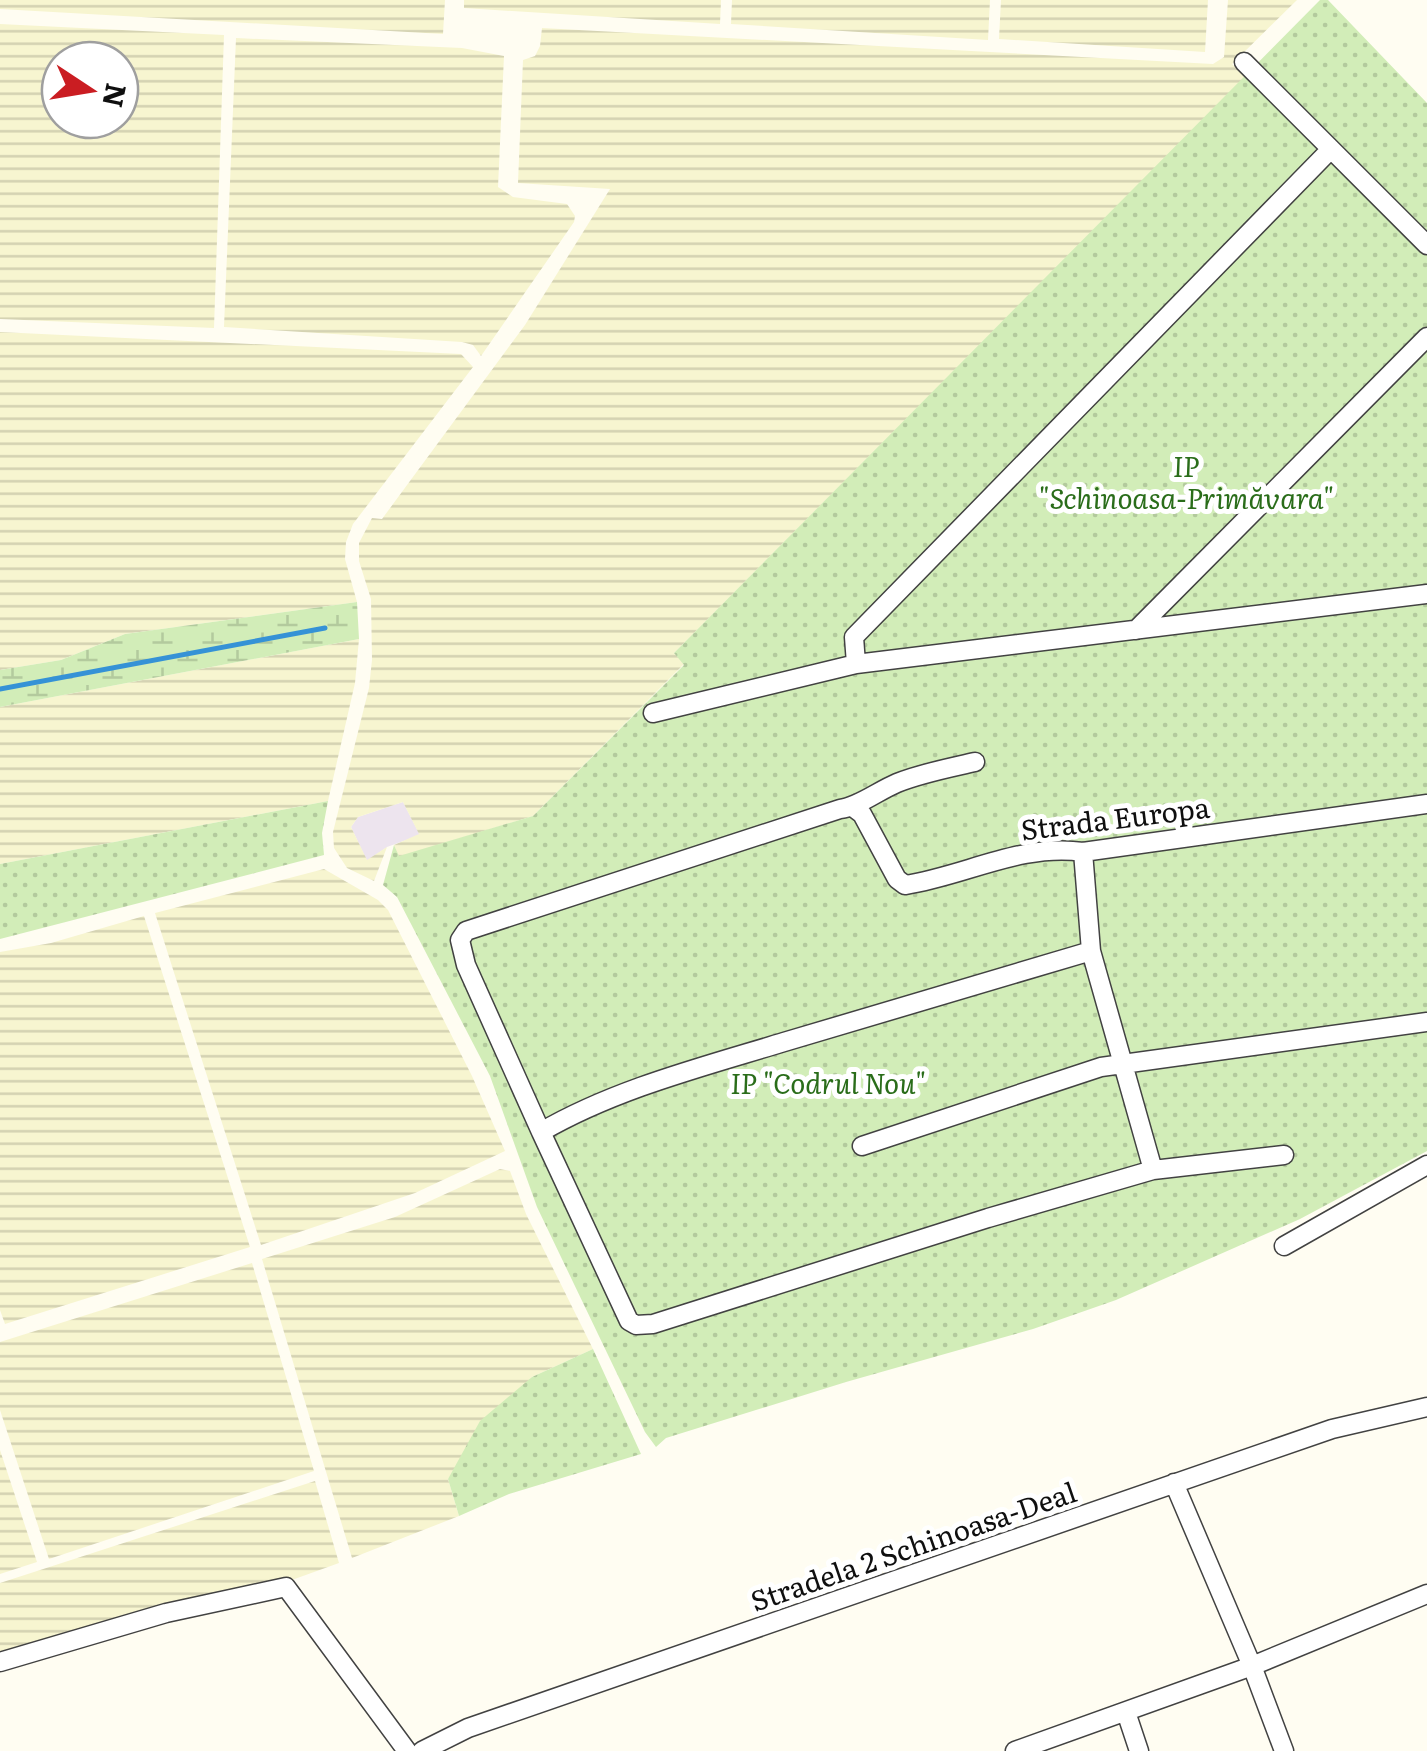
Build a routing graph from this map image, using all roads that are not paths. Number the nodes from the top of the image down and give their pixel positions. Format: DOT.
graph roads {
  1 [pos="1244,62"];
  2 [pos="1331,149"];
  3 [pos="1427,246"];
  4 [pos="1427,337"];
  5 [pos="1427,594"];
  6 [pos="1136,630"];
  7 [pos="856,664"];
  8 [pos="653,713"];
  9 [pos="974,762"];
  10 [pos="1427,804"];
  11 [pos="854,808"];
  12 [pos="1083,852"];
  13 [pos="1091,952"];
  14 [pos="1427,1022"];
  15 [pos="1123,1063"];
  16 [pos="541,1132"];
  17 [pos="862,1146"];
  18 [pos="1284,1155"];
  19 [pos="1427,1165"];
  20 [pos="1153,1170"];
  21 [pos="1284,1246"];
  22 [pos="1427,1407"];
  23 [pos="1174,1483"];
  24 [pos="1427,1594"];
  25 [pos="0,1662"];
  26 [pos="1252,1666"];
  27 [pos="1126,1712"];
  28 [pos="407,1751"];
  29 [pos="422,1751"];
  30 [pos="1016,1751"];
  31 [pos="1139,1751"];
  32 [pos="1284,1751"];
  1 -- 2 [label="street"];
  2 -- 3 [label="street"];
  2 -- 7 [label="street"];
  4 -- 6 [label="street"];
  5 -- 6 [label="street"];
  6 -- 7 [label="street"];
  7 -- 8 [label="street"];
  9 -- 11 [label="street"];
  10 -- 12 [label="street, Strada Europa"];
  11 -- 12 [label="street, Strada Europa"];
  11 -- 16 [label="street"];
  12 -- 13 [label="street"];
  13 -- 15 [label="street"];
  13 -- 16 [label="street"];
  14 -- 15 [label="street"];
  15 -- 17 [label="street"];
  15 -- 20 [label="street"];
  16 -- 20 [label="street"];
  18 -- 20 [label="street"];
  19 -- 21 [label="street"];
  22 -- 23 [label="street, Stradela 2 Schinoasa-Deal"];
  23 -- 26 [label="street"];
  23 -- 29 [label="street, Stradela 2 Schinoasa-Deal"];
  24 -- 26 [label="street"];
  25 -- 28 [label="street"];
  26 -- 27 [label="street"];
  26 -- 32 [label="street"];
  27 -- 30 [label="street"];
  27 -- 31 [label="street"];
}
